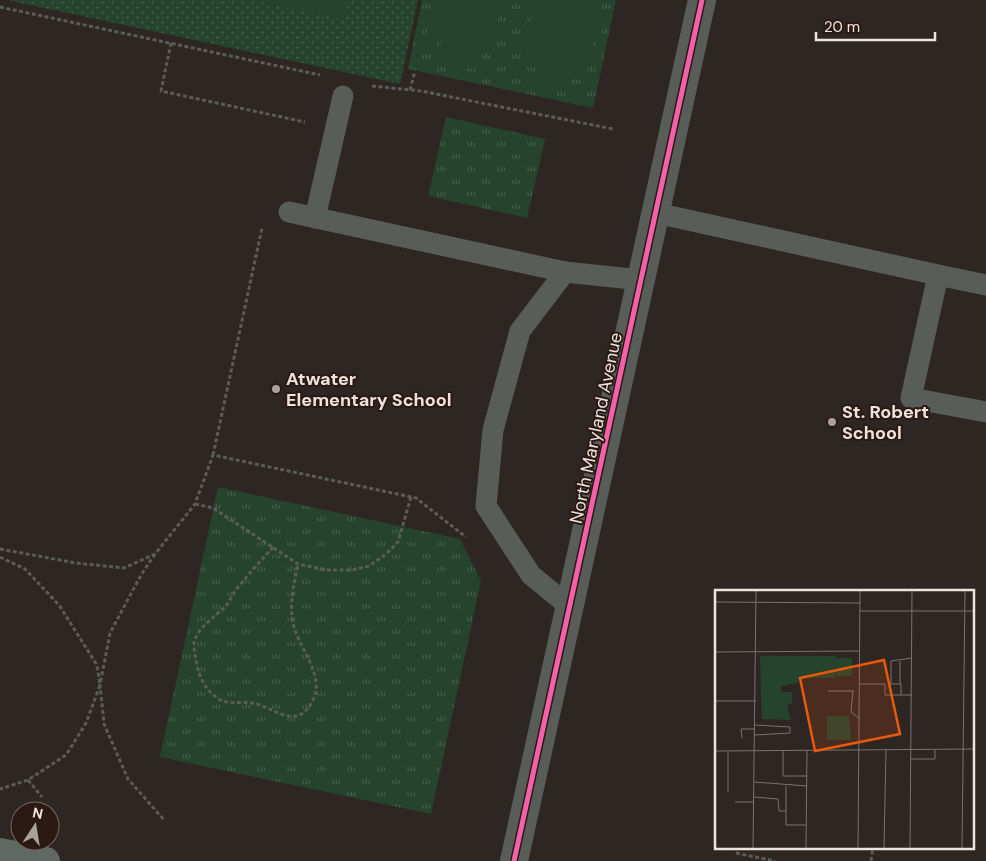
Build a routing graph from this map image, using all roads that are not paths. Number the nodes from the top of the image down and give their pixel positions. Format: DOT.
graph roads {
  1 [pos="702,0"];
  2 [pos="343,96"];
  3 [pos="289,212"];
  4 [pos="656,213"];
  5 [pos="315,218"];
  6 [pos="565,272"];
  7 [pos="938,275"];
  8 [pos="642,280"];
  9 [pos="986,285"];
  10 [pos="986,412"];
  11 [pos="570,607"];
  12 [pos="0,852"];
  13 [pos="46,861"];
  14 [pos="514,861"];
  1 -- 4 [label="street, North Maryland Avenue"];
  2 -- 5 [label="lane"];
  3 -- 5 [label="lane"];
  4 -- 7 [label="lane"];
  4 -- 8 [label="street, North Maryland Avenue"];
  5 -- 6 [label="lane"];
  6 -- 8 [label="lane"];
  6 -- 11 [label="lane"];
  7 -- 9 [label="lane"];
  7 -- 10 [label="lane"];
  8 -- 11 [label="street, North Maryland Avenue"];
  11 -- 14 [label="street, North Maryland Avenue"];
  12 -- 13 [label="main road"];
}
